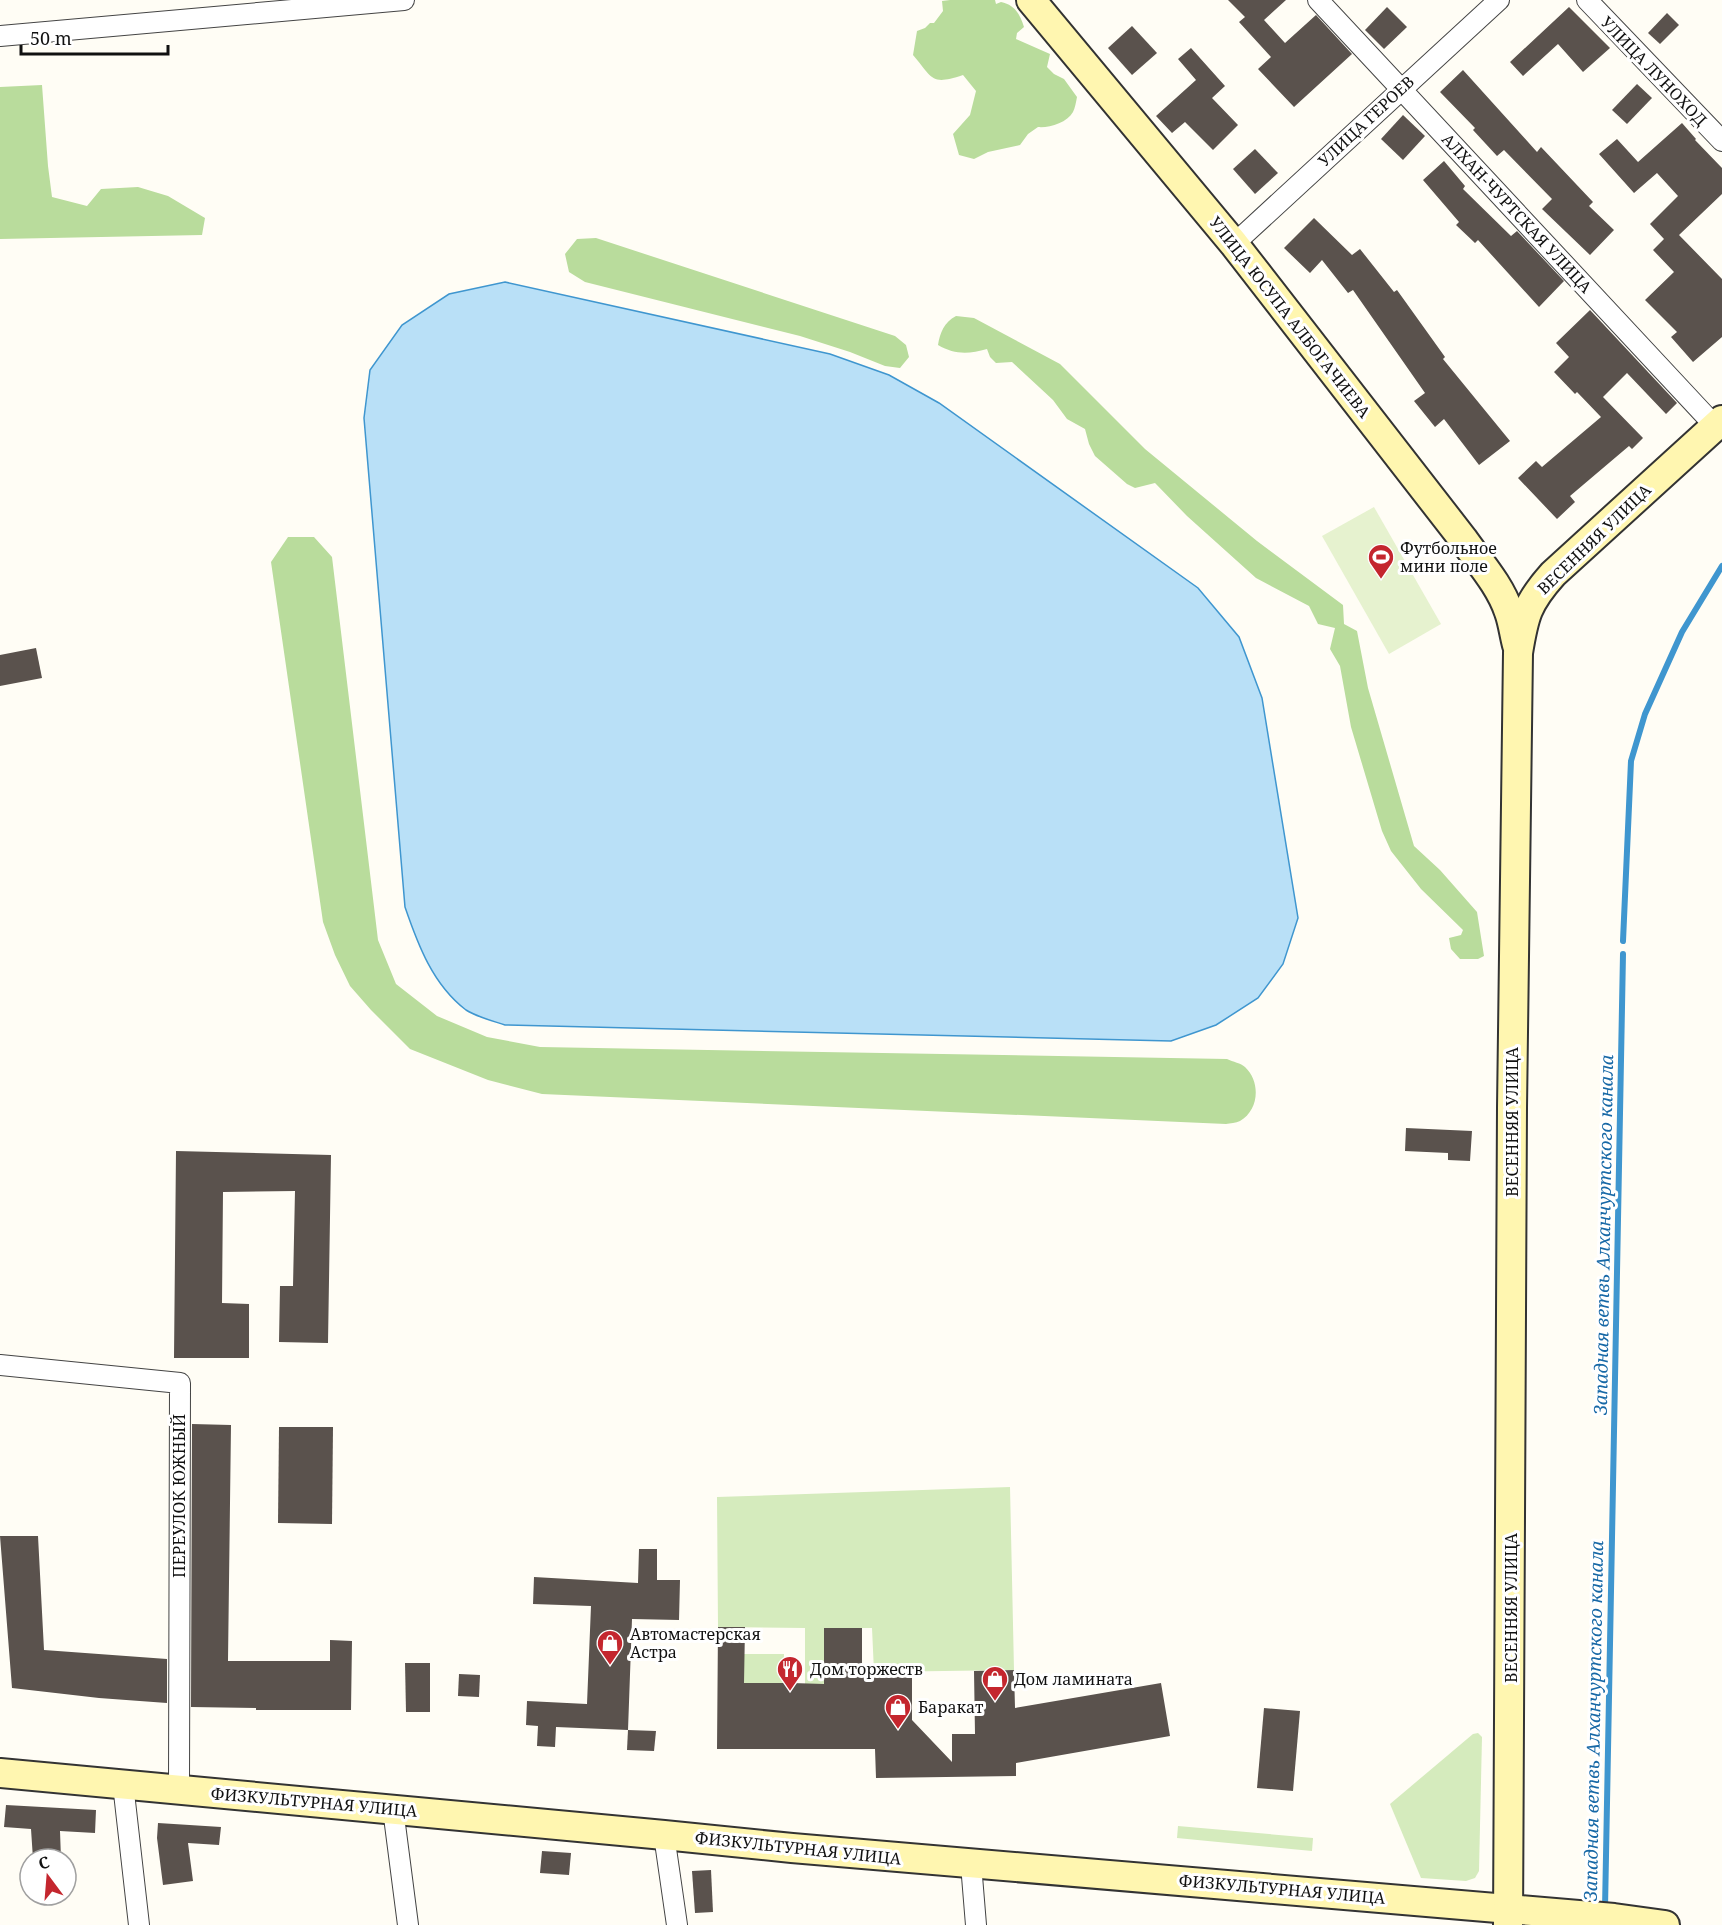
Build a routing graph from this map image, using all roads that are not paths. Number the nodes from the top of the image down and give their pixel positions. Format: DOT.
graph roads {
  1 [pos="396,0"];
  2 [pos="404,0"];
  3 [pos="1031,0"];
  4 [pos="1318,0"];
  5 [pos="1499,0"];
  6 [pos="1587,0"];
  7 [pos="0,36"];
  8 [pos="1401,89"];
  9 [pos="1722,141"];
  10 [pos="1234,244"];
  11 [pos="1719,423"];
  12 [pos="1518,653"];
  13 [pos="0,1365"];
  14 [pos="0,1773"];
  15 [pos="123,1784"];
  16 [pos="179,1790"];
  17 [pos="393,1809"];
  18 [pos="664,1835"];
  19 [pos="971,1864"];
  20 [pos="1508,1917"];
  21 [pos="139,1925"];
  22 [pos="408,1925"];
  23 [pos="677,1925"];
  24 [pos="976,1925"];
  25 [pos="1665,1925"];
  1 -- 2 [label="street"];
  1 -- 7 [label="street"];
  3 -- 10 [label="street, УЛИЦА ЮСУПА АЛБОГАЧИЕВА"];
  4 -- 8 [label="street, АЛХАН-ЧУРТСКАЯ УЛИЦА"];
  5 -- 8 [label="street, УЛИЦА ГЕРОЕВ"];
  6 -- 9 [label="street, УЛИЦА ЛУНОХОД"];
  8 -- 10 [label="street, УЛИЦА ГЕРОЕВ"];
  8 -- 11 [label="street, АЛХАН-ЧУРТСКАЯ УЛИЦА"];
  10 -- 12 [label="street, УЛИЦА ЮСУПА АЛБОГАЧИЕВА"];
  11 -- 12 [label="street, ВЕСЕННЯЯ УЛИЦА"];
  12 -- 20 [label="street, ВЕСЕННЯЯ УЛИЦА"];
  13 -- 16 [label="street, ПЕРЕУЛОК ЮЖНЫЙ"];
  14 -- 15 [label="street, ФИЗКУЛЬТУРНАЯ УЛИЦА"];
  15 -- 16 [label="street, ФИЗКУЛЬТУРНАЯ УЛИЦА"];
  15 -- 21 [label="street"];
  16 -- 17 [label="street, ФИЗКУЛЬТУРНАЯ УЛИЦА"];
  17 -- 18 [label="street, ФИЗКУЛЬТУРНАЯ УЛИЦА"];
  17 -- 22 [label="street"];
  18 -- 19 [label="street, ФИЗКУЛЬТУРНАЯ УЛИЦА"];
  18 -- 23 [label="street"];
  19 -- 20 [label="street, ФИЗКУЛЬТУРНАЯ УЛИЦА"];
  19 -- 24 [label="street"];
  20 -- 25 [label="street, ФИЗКУЛЬТУРНАЯ УЛИЦА"];
}
